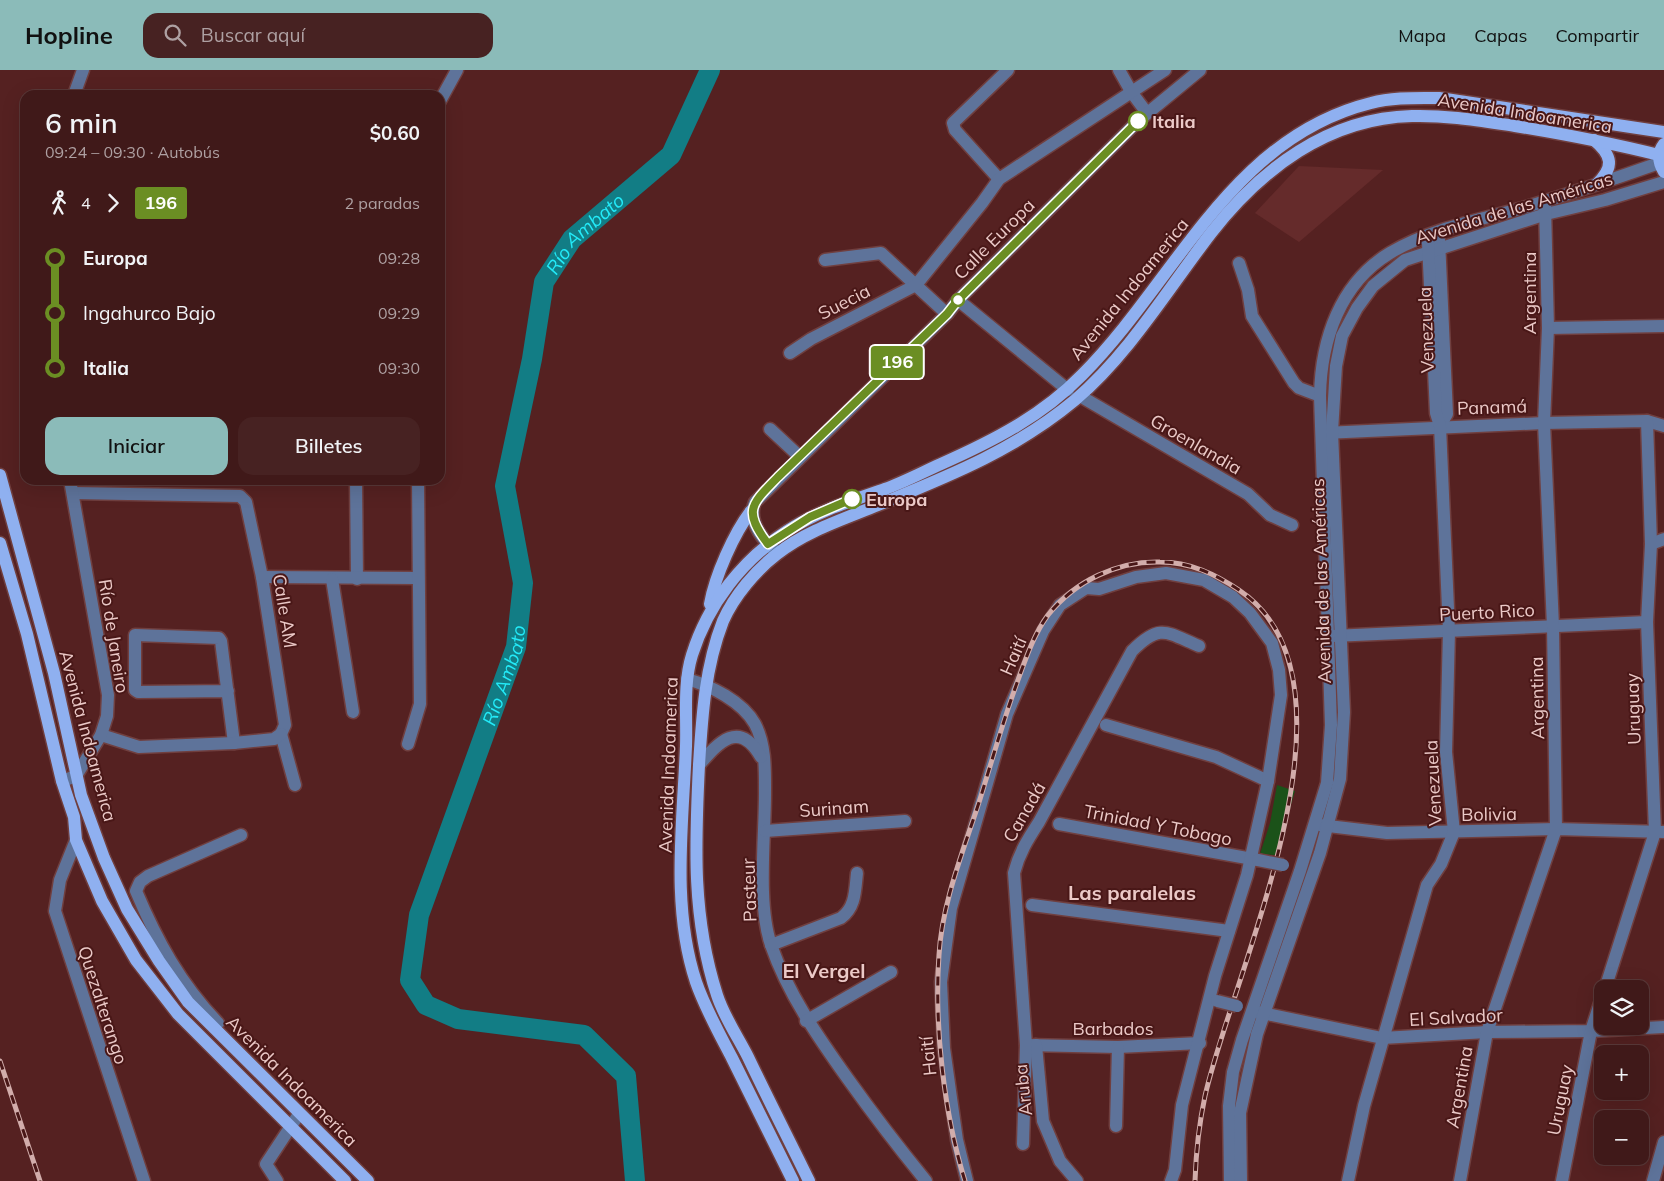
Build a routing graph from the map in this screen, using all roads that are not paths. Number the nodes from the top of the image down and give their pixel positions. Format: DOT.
graph roads {
  1 [pos="83,70"];
  2 [pos="457,70"];
  3 [pos="1008,70"];
  4 [pos="1119,70"];
  5 [pos="1165,70"];
  6 [pos="1200,70"];
  7 [pos="76,90"];
  8 [pos="445,92"];
  9 [pos="1132,92"];
  10 [pos="1147,113"];
  11 [pos="1664,132"];
  12 [pos="1592,139"];
  13 [pos="1662,158"];
  14 [pos="999,179"];
  15 [pos="1664,182"];
  16 [pos="1597,184"];
  17 [pos="1546,208"];
  18 [pos="1433,234"];
  19 [pos="1434,250"];
  20 [pos="825,260"];
  21 [pos="1239,264"];
  22 [pos="916,285"];
  23 [pos="958,300"];
  24 [pos="947,314"];
  25 [pos="1664,326"];
  26 [pos="1548,328"];
  27 [pos="790,353"];
  28 [pos="1068,390"];
  29 [pos="1080,396"];
  30 [pos="1320,396"];
  31 [pos="1647,421"];
  32 [pos="1544,423"];
  33 [pos="1440,426"];
  34 [pos="1664,426"];
  35 [pos="770,428"];
  36 [pos="1327,432"];
  37 [pos="799,456"];
  38 [pos="0,475"];
  39 [pos="71,485"];
  40 [pos="356,485"];
  41 [pos="418,485"];
  42 [pos="73,493"];
  43 [pos="751,511"];
  44 [pos="1292,525"];
  45 [pos="1664,539"];
  46 [pos="0,543"];
  47 [pos="768,544"];
  48 [pos="1651,544"];
  49 [pos="778,553"];
  50 [pos="262,577"];
  51 [pos="417,578"];
  52 [pos="332,579"];
  53 [pos="357,579"];
  54 [pos="710,613"];
  55 [pos="1647,622"];
  56 [pos="1553,626"];
  57 [pos="1449,631"];
  58 [pos="1334,636"];
  59 [pos="1199,646"];
  60 [pos="687,679"];
  61 [pos="705,684"];
  62 [pos="228,692"];
  63 [pos="353,712"];
  64 [pos="1106,725"];
  65 [pos="281,734"];
  66 [pos="101,736"];
  67 [pos="234,743"];
  68 [pos="408,744"];
  69 [pos="765,764"];
  70 [pos="699,765"];
  71 [pos="76,776"];
  72 [pos="62,781"];
  73 [pos="1268,781"];
  74 [pos="295,785"];
  75 [pos="905,821"];
  76 [pos="1059,824"];
  77 [pos="1322,825"];
  78 [pos="1556,829"];
  79 [pos="765,831"];
  80 [pos="1454,832"];
  81 [pos="1659,832"];
  82 [pos="241,835"];
  83 [pos="76,840"];
  84 [pos="1254,860"];
  85 [pos="1300,871"];
  86 [pos="857,873"];
  87 [pos="1032,905"];
  88 [pos="1229,931"];
  89 [pos="771,945"];
  90 [pos="891,972"];
  91 [pos="1608,980"];
  92 [pos="1213,1000"];
  93 [pos="1258,1012"];
  94 [pos="806,1021"];
  95 [pos="1594,1025"];
  96 [pos="1664,1027"];
  97 [pos="1486,1032"];
  98 [pos="1592,1032"];
  99 [pos="1382,1038"];
  100 [pos="1200,1043"];
  101 [pos="1031,1045"];
  102 [pos="1118,1047"];
  103 [pos="251,1065"];
  104 [pos="299,1114"];
  105 [pos="1116,1126"];
  106 [pos="290,1128"];
  107 [pos="1664,1142"];
  108 [pos="1022,1144"];
  109 [pos="144,1181"];
  110 [pos="277,1181"];
  111 [pos="345,1181"];
  112 [pos="368,1181"];
  113 [pos="793,1181"];
  114 [pos="809,1181"];
  115 [pos="926,1181"];
  116 [pos="967,1181"];
  117 [pos="1077,1181"];
  118 [pos="1171,1181"];
  119 [pos="1230,1181"];
  120 [pos="1241,1181"];
  121 [pos="1348,1181"];
  122 [pos="1460,1181"];
  123 [pos="1562,1181"];
  124 [pos="1652,1181"];
  1 -- 7 [label="street"];
  2 -- 8 [label="street"];
  3 -- 14 [label="street"];
  4 -- 9 [label="street"];
  5 -- 9 [label="street"];
  6 -- 10 [label="street, Calle Europa"];
  9 -- 10 [label="street"];
  9 -- 14 [label="street"];
  10 -- 23 [label="street, Calle Europa"];
  11 -- 28 [label="main road, Avenida Indoamerica"];
  12 -- 13 [label="main road, Avenida Indoamerica"];
  12 -- 16 [label="main road"];
  12 -- 29 [label="main road, Avenida Indoamerica"];
  13 -- 16 [label="street, Avenida Indoamerica"];
  14 -- 22 [label="street"];
  15 -- 17 [label="street, Avenida de las Américas"];
  16 -- 17 [label="street, Avenida de las Américas"];
  17 -- 18 [label="street, Avenida de las Américas"];
  17 -- 19 [label="street, Avenida de las Américas"];
  17 -- 26 [label="street, Argentina"];
  18 -- 19 [label="street, Venezuela"];
  18 -- 30 [label="street, Avenida de las Américas"];
  19 -- 33 [label="street, Venezuela"];
  19 -- 36 [label="street, Avenida de las Américas"];
  20 -- 22 [label="street"];
  21 -- 30 [label="street"];
  22 -- 24 [label="street"];
  22 -- 27 [label="street, Suecia"];
  23 -- 24 [label="street, Calle Europa"];
  23 -- 28 [label="street"];
  24 -- 37 [label="street, Calle Europa"];
  25 -- 26 [label="street"];
  26 -- 32 [label="street, Argentina"];
  28 -- 47 [label="main road, Avenida Indoamerica"];
  29 -- 44 [label="street, Groenlandia"];
  29 -- 49 [label="main road, Avenida Indoamerica"];
  30 -- 36 [label="street, Avenida de las Américas"];
  31 -- 32 [label="street, Panamá"];
  31 -- 34 [label="street, Panamá"];
  31 -- 48 [label="street, Uruguay"];
  32 -- 33 [label="street, Panamá"];
  32 -- 56 [label="street, Argentina"];
  33 -- 36 [label="street, Panamá"];
  33 -- 57 [label="street, Venezuela"];
  35 -- 37 [label="street"];
  36 -- 58 [label="street, Avenida de las Américas"];
  37 -- 43 [label="street, Calle Europa"];
  38 -- 71 [label="main road, Avenida Indoamerica"];
  39 -- 42 [label="street, Río de Janeiro"];
  40 -- 53 [label="street"];
  41 -- 51 [label="street"];
  42 -- 50 [label="street, Calle AM"];
  42 -- 66 [label="street, Río de Janeiro"];
  43 -- 47 [label="street"];
  43 -- 54 [label="main road"];
  45 -- 48 [label="street"];
  46 -- 72 [label="main road, Avenida Indoamerica"];
  47 -- 49 [label="street"];
  47 -- 54 [label="main road, Avenida Indoamerica"];
  48 -- 55 [label="street, Uruguay"];
  49 -- 61 [label="main road, Avenida Indoamerica"];
  50 -- 52 [label="street"];
  50 -- 65 [label="street, Calle AM"];
  51 -- 53 [label="street"];
  51 -- 68 [label="street"];
  52 -- 53 [label="street"];
  52 -- 63 [label="street"];
  54 -- 60 [label="main road, Avenida Indoamerica"];
  55 -- 56 [label="street, Puerto Rico"];
  55 -- 81 [label="street, Uruguay"];
  56 -- 57 [label="street, Puerto Rico"];
  56 -- 78 [label="street, Argentina"];
  57 -- 58 [label="street, Puerto Rico"];
  57 -- 80 [label="street, Venezuela"];
  58 -- 77 [label="street, Avenida de las Américas"];
  59 -- 101 [label="street, Canadá"];
  60 -- 61 [label="street, Pasteur"];
  60 -- 113 [label="main road, Avenida Indoamerica"];
  61 -- 69 [label="street, Pasteur"];
  61 -- 70 [label="main road, Avenida Indoamerica"];
  62 -- 62 [label="street"];
  62 -- 67 [label="street"];
  64 -- 73 [label="street"];
  65 -- 67 [label="street"];
  65 -- 74 [label="street, Calle AM"];
  66 -- 67 [label="street"];
  66 -- 71 [label="street, Río de Janeiro"];
  69 -- 70 [label="street"];
  69 -- 79 [label="street, Pasteur"];
  70 -- 114 [label="main road, Avenida Indoamerica"];
  71 -- 72 [label="street"];
  71 -- 103 [label="main road, Avenida Indoamerica"];
  72 -- 83 [label="main road, Avenida Indoamerica"];
  73 -- 84 [label="street, Haití"];
  73 -- 116 [label="street, Haití"];
  75 -- 79 [label="street, Surinam"];
  76 -- 84 [label="street, Trinidad Y Tobago"];
  77 -- 80 [label="street, Bolivia"];
  77 -- 85 [label="street, Avenida de las Américas"];
  77 -- 93 [label="street, Avenida de las Américas"];
  78 -- 80 [label="street, Bolivia"];
  78 -- 81 [label="street, Bolivia"];
  78 -- 97 [label="street, Argentina"];
  79 -- 89 [label="street, Pasteur"];
  80 -- 99 [label="street, Venezuela"];
  81 -- 91 [label="street, Uruguay"];
  82 -- 103 [label="street"];
  83 -- 106 [label="main road, Avenida Indoamerica"];
  83 -- 109 [label="street, Quezalterango"];
  84 -- 85 [label="street, Trinidad Y Tobago, bridge"];
  84 -- 88 [label="street, Haití"];
  85 -- 93 [label="street, Avenida de las Américas"];
  86 -- 89 [label="street"];
  87 -- 88 [label="street"];
  88 -- 92 [label="street"];
  89 -- 94 [label="street, Pasteur"];
  90 -- 94 [label="street"];
  92 -- 93 [label="street, El Salvador, bridge"];
  92 -- 100 [label="street"];
  93 -- 99 [label="street, El Salvador"];
  93 -- 119 [label="street, Avenida de las Américas"];
  93 -- 120 [label="street, Avenida de las Américas"];
  94 -- 115 [label="street, Pasteur"];
  95 -- 98 [label="street, Uruguay"];
  96 -- 98 [label="street, El Salvador"];
  97 -- 98 [label="street, El Salvador"];
  97 -- 99 [label="street, El Salvador"];
  97 -- 122 [label="street, Argentina"];
  98 -- 123 [label="street, Uruguay"];
  99 -- 121 [label="street, Venezuela"];
  100 -- 102 [label="street, Barbados"];
  100 -- 118 [label="street"];
  101 -- 102 [label="street, Barbados"];
  101 -- 108 [label="street, Canadá"];
  101 -- 117 [label="street, Aruba"];
  102 -- 105 [label="street"];
  103 -- 104 [label="main road, Avenida Indoamerica"];
  104 -- 106 [label="street"];
  104 -- 112 [label="main road, Avenida Indoamerica"];
  106 -- 110 [label="street"];
  106 -- 111 [label="main road, Avenida Indoamerica"];
  107 -- 124 [label="street"];
}
